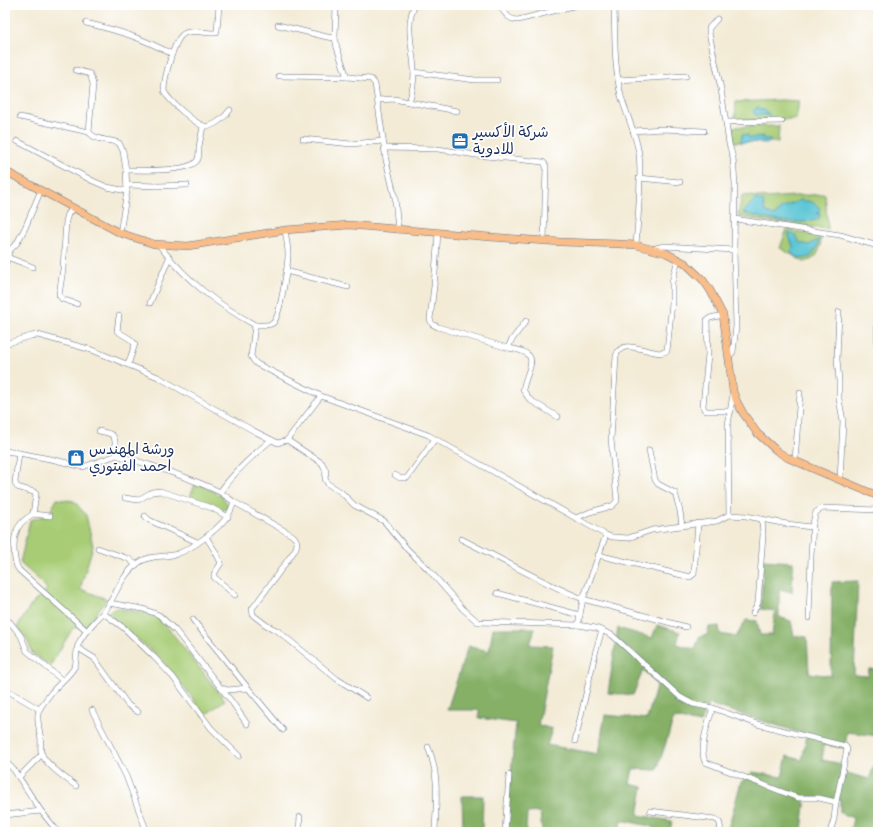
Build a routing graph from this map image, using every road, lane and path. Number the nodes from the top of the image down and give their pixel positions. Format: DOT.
graph roads {
  1 [pos="219,5"];
  2 [pos="336,5"];
  3 [pos="415,5"];
  4 [pos="499,5"];
  5 [pos="577,5"];
  6 [pos="614,5"];
  7 [pos="717,19"];
  8 [pos="86,23"];
  9 [pos="278,25"];
  10 [pos="335,38"];
  11 [pos="172,54"];
  12 [pos="76,70"];
  13 [pos="414,72"];
  14 [pos="280,76"];
  15 [pos="686,76"];
  16 [pos="347,78"];
  17 [pos="497,80"];
  18 [pos="618,80"];
  19 [pos="378,100"];
  20 [pos="409,102"];
  21 [pos="230,110"];
  22 [pos="457,111"];
  23 [pos="20,117"];
  24 [pos="782,121"];
  25 [pos="726,122"];
  26 [pos="203,126"];
  27 [pos="633,131"];
  28 [pos="704,131"];
  29 [pos="89,132"];
  30 [pos="303,139"];
  31 [pos="17,141"];
  32 [pos="383,141"];
  33 [pos="384,148"];
  34 [pos="126,170"];
  35 [pos="5,171"];
  36 [pos="639,178"];
  37 [pos="680,182"];
  38 [pos="187,185"];
  39 [pos="127,188"];
  40 [pos="41,190"];
  41 [pos="73,208"];
  42 [pos="735,219"];
  43 [pos="285,230"];
  44 [pos="398,230"];
  45 [pos="120,233"];
  46 [pos="438,233"];
  47 [pos="544,241"];
  48 [pos="159,245"];
  49 [pos="636,245"];
  50 [pos="878,246"];
  51 [pos="651,249"];
  52 [pos="734,250"];
  53 [pos="7,254"];
  54 [pos="169,258"];
  55 [pos="678,259"];
  56 [pos="5,265"];
  57 [pos="33,267"];
  58 [pos="286,271"];
  59 [pos="348,287"];
  60 [pos="878,298"];
  61 [pos="150,303"];
  62 [pos="77,304"];
  63 [pos="839,312"];
  64 [pos="723,315"];
  65 [pos="119,316"];
  66 [pos="526,321"];
  67 [pos="255,325"];
  68 [pos="5,344"];
  69 [pos="508,348"];
  70 [pos="729,357"];
  71 [pos="128,364"];
  72 [pos="878,383"];
  73 [pos="733,390"];
  74 [pos="800,393"];
  75 [pos="321,396"];
  76 [pos="731,411"];
  77 [pos="558,417"];
  78 [pos="99,431"];
  79 [pos="435,438"];
  80 [pos="271,440"];
  81 [pos="287,440"];
  82 [pos="649,450"];
  83 [pos="5,451"];
  84 [pos="19,453"];
  85 [pos="117,455"];
  86 [pos="795,461"];
  87 [pos="395,475"];
  88 [pos="840,480"];
  89 [pos="220,492"];
  90 [pos="878,496"];
  91 [pos="125,498"];
  92 [pos="234,502"];
  93 [pos="878,510"];
  94 [pos="33,514"];
  95 [pos="729,515"];
  96 [pos="50,516"];
  97 [pos="145,516"];
  98 [pos="228,517"];
  99 [pos="576,518"];
  100 [pos="762,520"];
  101 [pos="698,523"];
  102 [pos="813,523"];
  103 [pos="682,526"];
  104 [pos="606,535"];
  105 [pos="206,537"];
  106 [pos="461,539"];
  107 [pos="198,542"];
  108 [pos="98,548"];
  109 [pos="598,555"];
  110 [pos="136,565"];
  111 [pos="497,593"];
  112 [pos="235,595"];
  113 [pos="583,598"];
  114 [pos="109,603"];
  115 [pos="103,612"];
  116 [pos="754,613"];
  117 [pos="580,615"];
  118 [pos="809,618"];
  119 [pos="193,620"];
  120 [pos="10,622"];
  121 [pos="578,625"];
  122 [pos="686,627"];
  123 [pos="86,630"];
  124 [pos="602,630"];
  125 [pos="78,648"];
  126 [pos="62,680"];
  127 [pos="221,688"];
  128 [pos="248,688"];
  129 [pos="5,689"];
  130 [pos="366,698"];
  131 [pos="713,708"];
  132 [pos="39,709"];
  133 [pos="92,710"];
  134 [pos="138,712"];
  135 [pos="247,724"];
  136 [pos="283,730"];
  137 [pos="575,741"];
  138 [pos="428,747"];
  139 [pos="42,754"];
  140 [pos="239,756"];
  141 [pos="5,761"];
  142 [pos="509,775"];
  143 [pos="19,777"];
  144 [pos="76,786"];
  145 [pos="836,802"];
  146 [pos="41,811"];
  147 [pos="650,811"];
  148 [pos="5,815"];
  149 [pos="300,817"];
  150 [pos="58,832"];
  151 [pos="147,832"];
  152 [pos="298,832"];
  153 [pos="435,832"];
  154 [pos="505,832"];
  155 [pos="720,832"];
  156 [pos="830,832"];
  1 -- 11 [label="street"];
  2 -- 10 [label="street"];
  3 -- 13 [label="street"];
  4 -- 5 [label="street"];
  6 -- 18 [label="street"];
  7 -- 25 [label="street"];
  8 -- 11 [label="street"];
  9 -- 10 [label="street"];
  10 -- 16 [label="street"];
  11 -- 26 [label="street"];
  12 -- 29 [label="street"];
  13 -- 17 [label="street"];
  13 -- 20 [label="street"];
  14 -- 16 [label="street"];
  15 -- 18 [label="street"];
  16 -- 19 [label="street"];
  18 -- 27 [label="street"];
  19 -- 20 [label="street"];
  19 -- 32 [label="street"];
  20 -- 22 [label="street"];
  21 -- 26 [label="street"];
  23 -- 29 [label="street"];
  24 -- 25 [label="street"];
  25 -- 42 [label="street"];
  26 -- 34 [label="street"];
  27 -- 28 [label="street"];
  27 -- 36 [label="street"];
  29 -- 34 [label="street"];
  30 -- 32 [label="street"];
  31 -- 39 [label="street"];
  32 -- 33 [label="street"];
  33 -- 44 [label="street"];
  33 -- 47 [label="street"];
  34 -- 39 [label="street"];
  35 -- 40 [label="main road"];
  36 -- 37 [label="street"];
  36 -- 49 [label="street"];
  38 -- 39 [label="street"];
  39 -- 45 [label="street"];
  40 -- 41 [label="main road"];
  40 -- 53 [label="street"];
  41 -- 45 [label="main road"];
  41 -- 62 [label="street"];
  42 -- 50 [label="street"];
  42 -- 52 [label="street"];
  43 -- 44 [label="main road"];
  43 -- 48 [label="main road"];
  43 -- 58 [label="street"];
  44 -- 46 [label="main road"];
  45 -- 48 [label="main road"];
  46 -- 47 [label="main road"];
  46 -- 69 [label="street"];
  47 -- 49 [label="main road"];
  48 -- 54 [label="street"];
  49 -- 51 [label="main road"];
  51 -- 52 [label="street"];
  51 -- 55 [label="main road"];
  52 -- 70 [label="street"];
  53 -- 56 [label="street"];
  53 -- 57 [label="street"];
  54 -- 61 [label="street"];
  54 -- 67 [label="street"];
  55 -- 64 [label="main road"];
  55 -- 99 [label="street"];
  58 -- 59 [label="street"];
  58 -- 67 [label="street"];
  60 -- 72 [label="street"];
  63 -- 88 [label="street"];
  64 -- 70 [label="main road"];
  64 -- 76 [label="street"];
  65 -- 71 [label="street"];
  66 -- 69 [label="street"];
  67 -- 75 [label="street"];
  68 -- 71 [label="street"];
  69 -- 77 [label="street"];
  70 -- 73 [label="main road"];
  71 -- 80 [label="street"];
  73 -- 76 [label="street"];
  73 -- 86 [label="main road"];
  74 -- 86 [label="street"];
  75 -- 79 [label="street"];
  75 -- 81 [label="street"];
  76 -- 95 [label="street"];
  78 -- 85 [label="street"];
  79 -- 87 [label="street"];
  79 -- 99 [label="street"];
  80 -- 81 [label="street"];
  80 -- 89 [label="street"];
  81 -- 121 [label="street"];
  82 -- 103 [label="street"];
  83 -- 84 [label="street"];
  84 -- 85 [label="street"];
  84 -- 94 [label="street"];
  85 -- 89 [label="street"];
  86 -- 88 [label="main road"];
  88 -- 90 [label="main road"];
  89 -- 92 [label="street"];
  91 -- 98 [label="street"];
  92 -- 98 [label="street"];
  92 -- 130 [label="street"];
  93 -- 102 [label="street"];
  94 -- 96 [label="street"];
  94 -- 123 [label="street"];
  95 -- 100 [label="street"];
  95 -- 101 [label="street"];
  97 -- 107 [label="street"];
  98 -- 105 [label="street"];
  99 -- 104 [label="street"];
  100 -- 102 [label="street"];
  100 -- 116 [label="street"];
  101 -- 103 [label="street"];
  101 -- 109 [label="street"];
  102 -- 118 [label="street"];
  103 -- 104 [label="street"];
  104 -- 109 [label="street"];
  105 -- 107 [label="street"];
  105 -- 112 [label="street"];
  106 -- 113 [label="street"];
  107 -- 110 [label="street"];
  108 -- 110 [label="street"];
  109 -- 113 [label="street"];
  110 -- 114 [label="street"];
  111 -- 117 [label="street"];
  113 -- 117 [label="street"];
  113 -- 122 [label="street"];
  114 -- 115 [label="street"];
  114 -- 127 [label="street"];
  115 -- 123 [label="street"];
  115 -- 140 [label="street"];
  117 -- 121 [label="street"];
  119 -- 128 [label="street"];
  120 -- 126 [label="street"];
  121 -- 124 [label="street"];
  123 -- 125 [label="street"];
  124 -- 131 [label="street"];
  124 -- 137 [label="street"];
  125 -- 126 [label="street"];
  125 -- 134 [label="street"];
  126 -- 132 [label="street"];
  127 -- 128 [label="street"];
  127 -- 135 [label="street"];
  128 -- 136 [label="street"];
  129 -- 132 [label="street"];
  131 -- 145 [label="street"];
  131 -- 145 [label="street"];
  132 -- 139 [label="street"];
  133 -- 151 [label="street"];
  138 -- 153 [label="street"];
  139 -- 143 [label="street"];
  139 -- 144 [label="street"];
  141 -- 143 [label="street"];
  142 -- 154 [label="street"];
  143 -- 146 [label="street"];
  145 -- 156 [label="street"];
  146 -- 148 [label="street"];
  146 -- 150 [label="street"];
  147 -- 155 [label="street"];
  149 -- 152 [label="street"];
}
